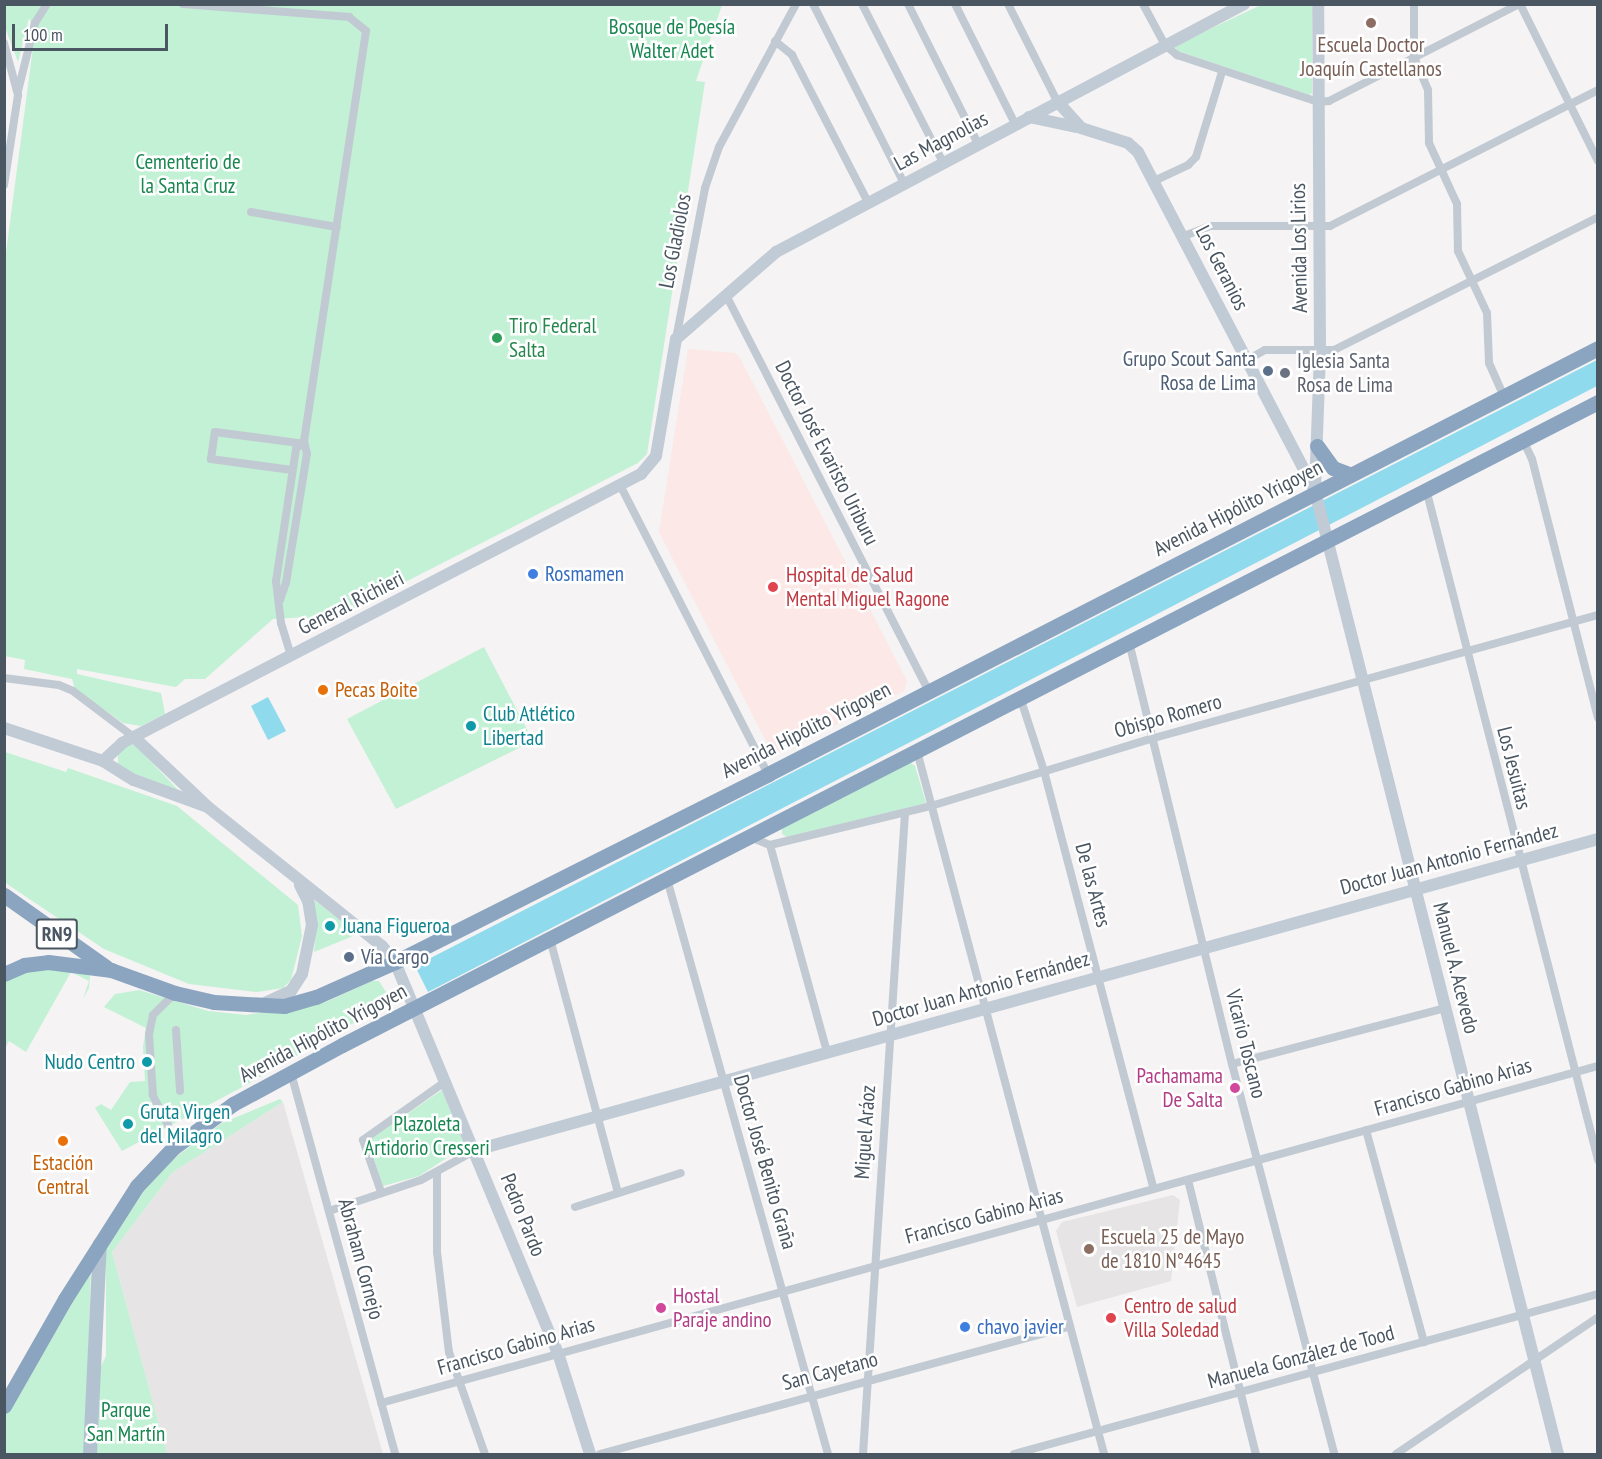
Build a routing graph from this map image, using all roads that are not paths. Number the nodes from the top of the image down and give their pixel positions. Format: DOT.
graph roads {
  1 [pos="46,4"];
  2 [pos="183,4"];
  3 [pos="796,4"];
  4 [pos="813,4"];
  5 [pos="862,4"];
  6 [pos="908,4"];
  7 [pos="955,4"];
  8 [pos="1008,4"];
  9 [pos="1143,4"];
  10 [pos="1244,4"];
  11 [pos="1318,4"];
  12 [pos="1414,4"];
  13 [pos="1519,4"];
  14 [pos="775,41"];
  15 [pos="4,44"];
  16 [pos="1165,45"];
  17 [pos="1414,57"];
  18 [pos="1222,72"];
  19 [pos="1598,90"];
  20 [pos="18,95"];
  21 [pos="1057,101"];
  22 [pos="1318,102"];
  23 [pos="1569,105"];
  24 [pos="1028,117"];
  25 [pos="1015,124"];
  26 [pos="1081,128"];
  27 [pos="978,144"];
  28 [pos="1598,161"];
  29 [pos="943,162"];
  30 [pos="1442,170"];
  31 [pos="1154,181"];
  32 [pos="904,183"];
  33 [pos="4,185"];
  34 [pos="868,202"];
  35 [pos="251,213"];
  36 [pos="1598,217"];
  37 [pos="337,226"];
  38 [pos="1318,227"];
  39 [pos="1184,237"];
  40 [pos="1472,280"];
  41 [pos="726,295"];
  42 [pos="676,339"];
  43 [pos="1598,348"];
  44 [pos="1320,351"];
  45 [pos="1247,360"];
  46 [pos="1504,396"];
  47 [pos="1598,402"];
  48 [pos="1523,440"];
  49 [pos="302,442"];
  50 [pos="1317,446"];
  51 [pos="292,470"];
  52 [pos="1349,474"];
  53 [pos="621,485"];
  54 [pos="1426,489"];
  55 [pos="1315,491"];
  56 [pos="1329,538"];
  57 [pos="280,600"];
  58 [pos="1598,615"];
  59 [pos="1574,622"];
  60 [pos="1129,642"];
  61 [pos="1466,650"];
  62 [pos="291,655"];
  63 [pos="4,678"];
  64 [pos="1365,678"];
  65 [pos="929,691"];
  66 [pos="1020,697"];
  67 [pos="1598,717"];
  68 [pos="4,728"];
  69 [pos="135,738"];
  70 [pos="1154,738"];
  71 [pos="917,751"];
  72 [pos="103,761"];
  73 [pos="1044,771"];
  74 [pos="768,774"];
  75 [pos="932,806"];
  76 [pos="209,808"];
  77 [pos="905,813"];
  78 [pos="749,837"];
  79 [pos="1598,839"];
  80 [pos="770,845"];
  81 [pos="1519,858"];
  82 [pos="667,879"];
  83 [pos="299,882"];
  84 [pos="1416,888"];
  85 [pos="4,895"];
  86 [pos="550,939"];
  87 [pos="1203,947"];
  88 [pos="395,962"];
  89 [pos="111,970"];
  90 [pos="4,974"];
  91 [pos="1099,977"];
  92 [pos="175,993"];
  93 [pos="255,1006"];
  94 [pos="416,1007"];
  95 [pos="987,1008"];
  96 [pos="1446,1008"];
  97 [pos="176,1030"];
  98 [pos="890,1035"];
  99 [pos="827,1052"];
  100 [pos="1232,1064"];
  101 [pos="1598,1066"];
  102 [pos="1574,1072"];
  103 [pos="291,1073"];
  104 [pos="446,1081"];
  105 [pos="723,1081"];
  106 [pos="180,1091"];
  107 [pos="1470,1101"];
  108 [pos="597,1117"];
  109 [pos="168,1125"];
  110 [pos="1366,1130"];
  111 [pos="476,1150"];
  112 [pos="1598,1160"];
  113 [pos="1257,1161"];
  114 [pos="437,1172"];
  115 [pos="681,1173"];
  116 [pos="1188,1180"];
  117 [pos="1154,1189"];
  118 [pos="381,1192"];
  119 [pos="618,1193"];
  120 [pos="574,1207"];
  121 [pos="329,1210"];
  122 [pos="1042,1218"];
  123 [pos="100,1242"];
  124 [pos="873,1264"];
  125 [pos="783,1290"];
  126 [pos="1598,1294"];
  127 [pos="1523,1316"];
  128 [pos="1598,1317"];
  129 [pos="1070,1326"];
  130 [pos="1424,1342"];
  131 [pos="558,1353"];
  132 [pos="1534,1359"];
  133 [pos="1312,1371"];
  134 [pos="456,1380"];
  135 [pos="865,1380"];
  136 [pos="1240,1391"];
  137 [pos="811,1394"];
  138 [pos="381,1404"];
  139 [pos="4,1406"];
  140 [pos="1098,1432"];
  141 [pos="90,1455"];
  142 [pos="395,1455"];
  143 [pos="485,1455"];
  144 [pos="590,1455"];
  145 [pos="600,1455"];
  146 [pos="828,1455"];
  147 [pos="863,1455"];
  148 [pos="1014,1455"];
  149 [pos="1104,1455"];
  150 [pos="1256,1455"];
  151 [pos="1334,1455"];
  152 [pos="1396,1455"];
  153 [pos="1558,1455"];
  1 -- 20 [label="street"];
  2 -- 37 [label="street"];
  3 -- 14 [label="street, Los Gladiolos"];
  4 -- 32 [label="street"];
  5 -- 29 [label="street"];
  6 -- 27 [label="street"];
  7 -- 25 [label="street"];
  8 -- 21 [label="street"];
  9 -- 16 [label="street"];
  10 -- 16 [label="street, Las Magnolias"];
  11 -- 22 [label="street, Avenida Los Lirios"];
  12 -- 17 [label="street"];
  13 -- 17 [label="street"];
  13 -- 23 [label="street"];
  14 -- 34 [label="street"];
  14 -- 42 [label="street, Los Gladiolos"];
  15 -- 20 [label="street"];
  16 -- 18 [label="street"];
  16 -- 21 [label="street, Las Magnolias"];
  17 -- 22 [label="street"];
  17 -- 30 [label="street"];
  18 -- 22 [label="street"];
  18 -- 31 [label="street"];
  19 -- 23 [label="street"];
  20 -- 33 [label="street"];
  21 -- 24 [label="street, Las Magnolias"];
  21 -- 26 [label="street, Los Geranios"];
  22 -- 38 [label="street, Avenida Los Lirios"];
  23 -- 28 [label="street"];
  23 -- 30 [label="street"];
  24 -- 25 [label="street, Las Magnolias"];
  24 -- 26 [label="street"];
  25 -- 27 [label="street, Las Magnolias"];
  26 -- 31 [label="street, Los Geranios"];
  27 -- 29 [label="street, Las Magnolias"];
  29 -- 32 [label="street, Las Magnolias"];
  30 -- 38 [label="street"];
  30 -- 40 [label="street"];
  31 -- 39 [label="street, Los Geranios"];
  32 -- 34 [label="street, Las Magnolias"];
  34 -- 41 [label="street, Las Magnolias"];
  35 -- 37 [label="street"];
  36 -- 40 [label="street"];
  37 -- 49 [label="street"];
  38 -- 39 [label="street"];
  38 -- 44 [label="street, Avenida Los Lirios"];
  39 -- 45 [label="street, Los Geranios"];
  40 -- 44 [label="street"];
  40 -- 46 [label="street"];
  41 -- 42 [label="street, Las Magnolias"];
  41 -- 65 [label="street, Doctor José Evaristo Uriburu"];
  42 -- 53 [label="street, Los Gladiolos"];
  43 -- 46 [label="highway, Avenida Hipólito Yrigoyen"];
  44 -- 45 [label="street"];
  44 -- 50 [label="street, Avenida Los Lirios"];
  45 -- 55 [label="street, Los Geranios"];
  46 -- 52 [label="highway, Avenida Hipólito Yrigoyen"];
  47 -- 48 [label="highway, Avenida Hipólito Yrigoyen"];
  48 -- 54 [label="highway, Avenida Hipólito Yrigoyen"];
  48 -- 59 [label="street"];
  49 -- 51 [label="street"];
  49 -- 51 [label="street"];
  49 -- 57 [label="street"];
  50 -- 52 [label="highway"];
  50 -- 55 [label="street, Avenida Los Lirios"];
  51 -- 57 [label="street"];
  52 -- 55 [label="highway, Avenida Hipólito Yrigoyen"];
  53 -- 62 [label="street, General Richieri"];
  53 -- 74 [label="street"];
  54 -- 56 [label="highway, Avenida Hipólito Yrigoyen"];
  54 -- 61 [label="street, Los Jesuitas"];
  55 -- 56 [label="street, Manuel A. Acevedo"];
  55 -- 65 [label="highway, Avenida Hipólito Yrigoyen"];
  56 -- 60 [label="highway, Avenida Hipólito Yrigoyen"];
  56 -- 64 [label="street, Manuel A. Acevedo"];
  57 -- 62 [label="street"];
  58 -- 59 [label="street, Obispo Romero"];
  59 -- 61 [label="street, Obispo Romero"];
  59 -- 67 [label="street"];
  60 -- 66 [label="highway, Avenida Hipólito Yrigoyen"];
  60 -- 70 [label="street, Vicario Toscano"];
  61 -- 64 [label="street, Obispo Romero"];
  61 -- 81 [label="street, Los Jesuitas"];
  62 -- 69 [label="street, General Richieri"];
  63 -- 69 [label="street"];
  64 -- 70 [label="street, Obispo Romero"];
  64 -- 84 [label="street, Manuel A. Acevedo"];
  65 -- 74 [label="highway, Avenida Hipólito Yrigoyen"];
  66 -- 71 [label="highway, Avenida Hipólito Yrigoyen"];
  66 -- 73 [label="street, De las Artes"];
  68 -- 72 [label="street"];
  69 -- 72 [label="street, General Richieri"];
  69 -- 76 [label="street"];
  70 -- 73 [label="street, Obispo Romero"];
  70 -- 87 [label="street, Vicario Toscano"];
  71 -- 75 [label="street"];
  71 -- 78 [label="highway, Avenida Hipólito Yrigoyen"];
  72 -- 76 [label="street"];
  73 -- 75 [label="street, Obispo Romero"];
  73 -- 91 [label="street, De las Artes"];
  74 -- 88 [label="highway, Avenida Hipólito Yrigoyen"];
  75 -- 77 [label="street, Obispo Romero"];
  75 -- 95 [label="street"];
  76 -- 83 [label="street, Pedro Pardo"];
  77 -- 80 [label="street, Obispo Romero"];
  77 -- 98 [label="street, Miguel Aráoz"];
  78 -- 80 [label="street"];
  78 -- 82 [label="highway, Avenida Hipólito Yrigoyen"];
  79 -- 81 [label="street, Doctor Juan Antonio Fernández"];
  80 -- 99 [label="street"];
  81 -- 84 [label="street, Doctor Juan Antonio Fernández"];
  81 -- 102 [label="street, Los Jesuitas"];
  82 -- 86 [label="highway, Avenida Hipólito Yrigoyen"];
  82 -- 105 [label="street, Doctor José Benito Graña"];
  83 -- 88 [label="street, Pedro Pardo"];
  83 -- 93 [label="street"];
  84 -- 87 [label="street, Doctor Juan Antonio Fernández"];
  84 -- 96 [label="street, Manuel A. Acevedo"];
  85 -- 89 [label="highway, RN9"];
  86 -- 94 [label="highway, Avenida Hipólito Yrigoyen"];
  86 -- 108 [label="street"];
  87 -- 91 [label="street, Doctor Juan Antonio Fernández"];
  87 -- 100 [label="street, Vicario Toscano"];
  88 -- 93 [label="highway, Avenida Hipólito Yrigoyen"];
  88 -- 94 [label="street, Pedro Pardo"];
  89 -- 90 [label="highway, Avenida Hipólito Yrigoyen"];
  89 -- 92 [label="highway, Avenida Hipólito Yrigoyen"];
  91 -- 95 [label="street, Doctor Juan Antonio Fernández"];
  91 -- 117 [label="street, De las Artes"];
  92 -- 93 [label="highway, Avenida Hipólito Yrigoyen"];
  92 -- 109 [label="street"];
  94 -- 103 [label="highway, Avenida Hipólito Yrigoyen"];
  94 -- 104 [label="street, Pedro Pardo"];
  95 -- 98 [label="street, Doctor Juan Antonio Fernández"];
  95 -- 122 [label="street"];
  96 -- 100 [label="street"];
  96 -- 107 [label="street, Manuel A. Acevedo"];
  97 -- 106 [label="street"];
  98 -- 99 [label="street, Doctor Juan Antonio Fernández"];
  98 -- 124 [label="street, Miguel Aráoz"];
  99 -- 105 [label="street, Doctor Juan Antonio Fernández"];
  100 -- 113 [label="street, Vicario Toscano"];
  101 -- 102 [label="street, Francisco Gabino Arias"];
  102 -- 107 [label="street, Francisco Gabino Arias"];
  102 -- 112 [label="street, Los Jesuitas"];
  103 -- 121 [label="street, Abraham Cornejo"];
  103 -- 123 [label="highway, Avenida Hipólito Yrigoyen"];
  104 -- 111 [label="street, Pedro Pardo"];
  104 -- 118 [label="street"];
  105 -- 108 [label="street, Doctor Juan Antonio Fernández"];
  105 -- 125 [label="street, Doctor José Benito Graña"];
  107 -- 110 [label="street, Francisco Gabino Arias"];
  107 -- 127 [label="street, Manuel A. Acevedo"];
  108 -- 111 [label="street, Doctor Juan Antonio Fernández"];
  108 -- 119 [label="street"];
  110 -- 113 [label="street, Francisco Gabino Arias"];
  110 -- 130 [label="street"];
  111 -- 114 [label="street, Doctor Juan Antonio Fernández"];
  111 -- 131 [label="street, Pedro Pardo"];
  113 -- 116 [label="street, Francisco Gabino Arias"];
  113 -- 133 [label="street, Vicario Toscano"];
  114 -- 118 [label="street, Doctor Juan Antonio Fernández"];
  114 -- 134 [label="street"];
  115 -- 119 [label="street"];
  116 -- 117 [label="street, Francisco Gabino Arias"];
  116 -- 136 [label="street"];
  117 -- 122 [label="street, Francisco Gabino Arias"];
  118 -- 121 [label="street, Doctor Juan Antonio Fernández"];
  119 -- 120 [label="street"];
  121 -- 138 [label="street, Abraham Cornejo"];
  122 -- 124 [label="street, Francisco Gabino Arias"];
  122 -- 129 [label="street"];
  123 -- 139 [label="highway, Avenida Hipólito Yrigoyen"];
  123 -- 141 [label="main road"];
  124 -- 125 [label="street, Francisco Gabino Arias"];
  124 -- 135 [label="street, Miguel Aráoz"];
  125 -- 131 [label="street, Francisco Gabino Arias"];
  125 -- 137 [label="street, Doctor José Benito Graña"];
  126 -- 127 [label="street, Manuela González de Tood"];
  127 -- 130 [label="street, Manuela González de Tood"];
  127 -- 132 [label="street, Manuel A. Acevedo"];
  128 -- 132 [label="street"];
  129 -- 135 [label="street, San Cayetano"];
  129 -- 140 [label="street"];
  130 -- 133 [label="street, Manuela González de Tood"];
  131 -- 134 [label="street, Francisco Gabino Arias"];
  131 -- 144 [label="street, Pedro Pardo"];
  132 -- 152 [label="street"];
  132 -- 153 [label="street, Manuel A. Acevedo"];
  133 -- 136 [label="street, Manuela González de Tood"];
  133 -- 151 [label="street, Vicario Toscano"];
  134 -- 138 [label="street, Francisco Gabino Arias"];
  134 -- 143 [label="street"];
  135 -- 137 [label="street, San Cayetano"];
  135 -- 147 [label="street, Miguel Aráoz"];
  136 -- 140 [label="street, Manuela González de Tood"];
  136 -- 150 [label="street"];
  137 -- 145 [label="street, San Cayetano"];
  137 -- 146 [label="street, Doctor José Benito Graña"];
  138 -- 142 [label="street, Abraham Cornejo"];
  140 -- 148 [label="street, Manuela González de Tood"];
  140 -- 149 [label="street"];
}
